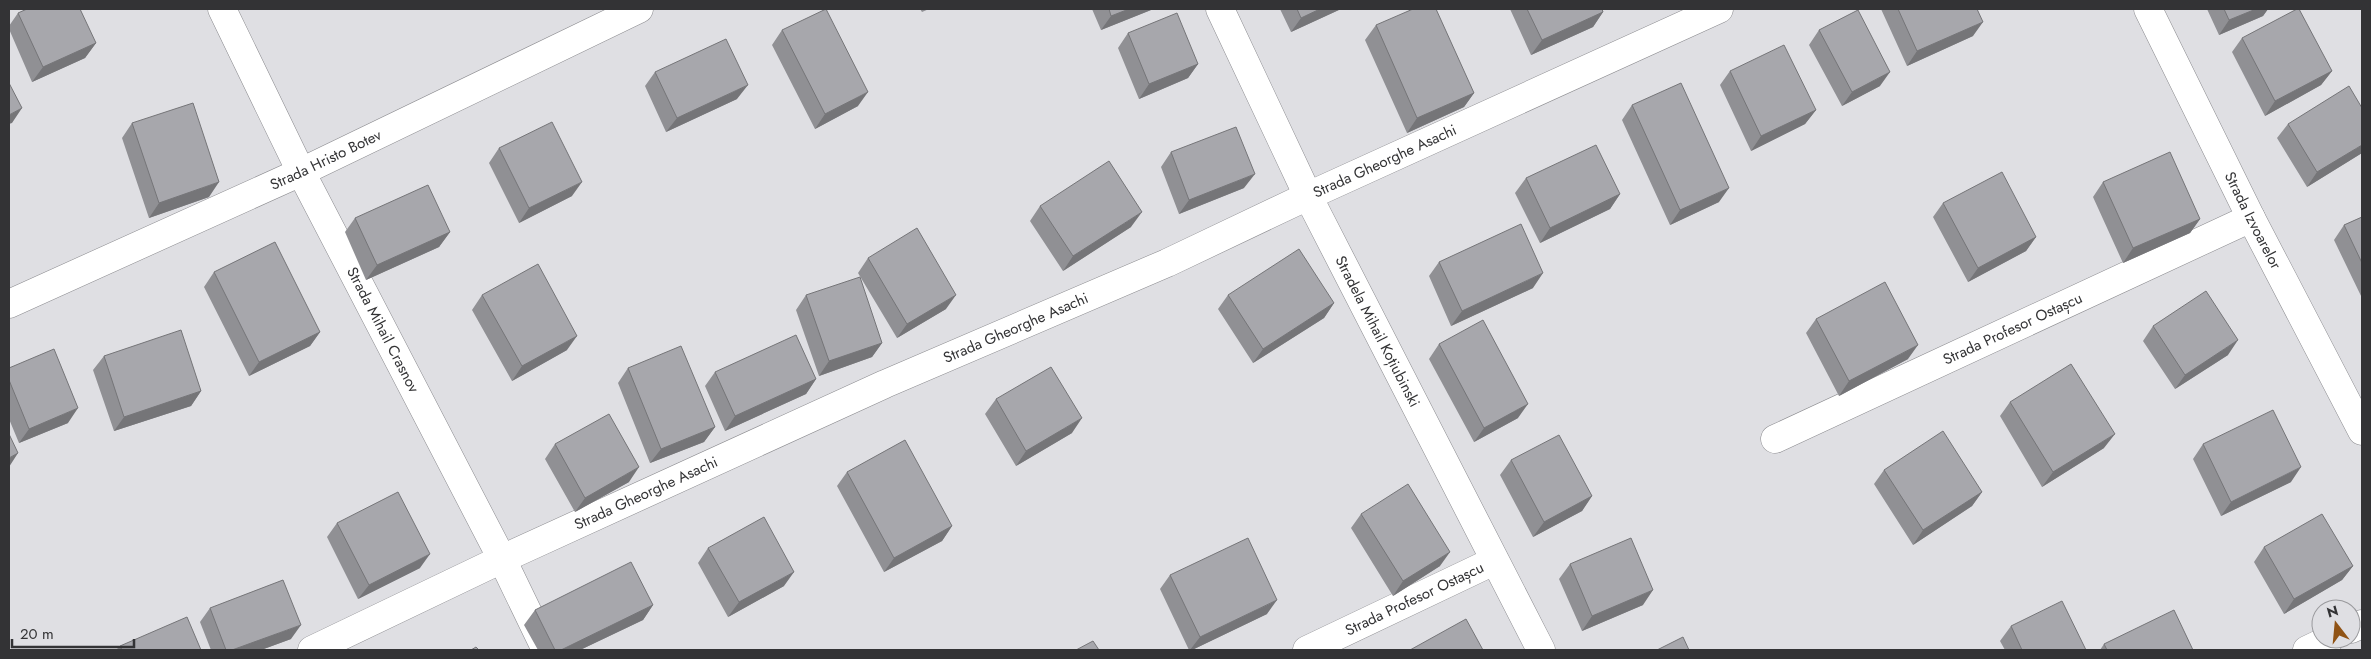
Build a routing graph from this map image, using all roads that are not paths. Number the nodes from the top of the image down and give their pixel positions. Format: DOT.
graph roads {
  1 [pos="222,9"];
  2 [pos="639,9"];
  3 [pos="1220,9"];
  4 [pos="1719,9"];
  5 [pos="2148,9"];
  6 [pos="301,172"];
  7 [pos="1308,196"];
  8 [pos="2251,218"];
  9 [pos="9,304"];
  10 [pos="2362,431"];
  11 [pos="1775,439"];
  12 [pos="502,559"];
  13 [pos="1494,560"];
  14 [pos="312,650"];
  15 [pos="546,650"];
  16 [pos="1306,650"];
  17 [pos="1541,650"];
  1 -- 6 [label="street, Strada Mihail Crasnov"];
  2 -- 6 [label="street, Strada Hristo Botev"];
  3 -- 7 [label="street, Stradela Mihail Koțiubinski"];
  4 -- 7 [label="street, Strada Gheorghe Asachi"];
  5 -- 8 [label="street, Strada Izvoarelor"];
  6 -- 9 [label="street, Strada Hristo Botev"];
  6 -- 12 [label="street, Strada Mihail Crasnov"];
  7 -- 12 [label="street, Strada Gheorghe Asachi"];
  7 -- 13 [label="street, Stradela Mihail Koțiubinski"];
  8 -- 10 [label="street, Strada Izvoarelor"];
  8 -- 11 [label="street, Strada Profesor Ostașcu"];
  12 -- 14 [label="street, Strada Gheorghe Asachi"];
  12 -- 15 [label="street, Strada Mihail Crasnov"];
  13 -- 16 [label="street, Strada Profesor Ostașcu"];
  13 -- 17 [label="street, Stradela Mihail Koțiubinski"];
}
